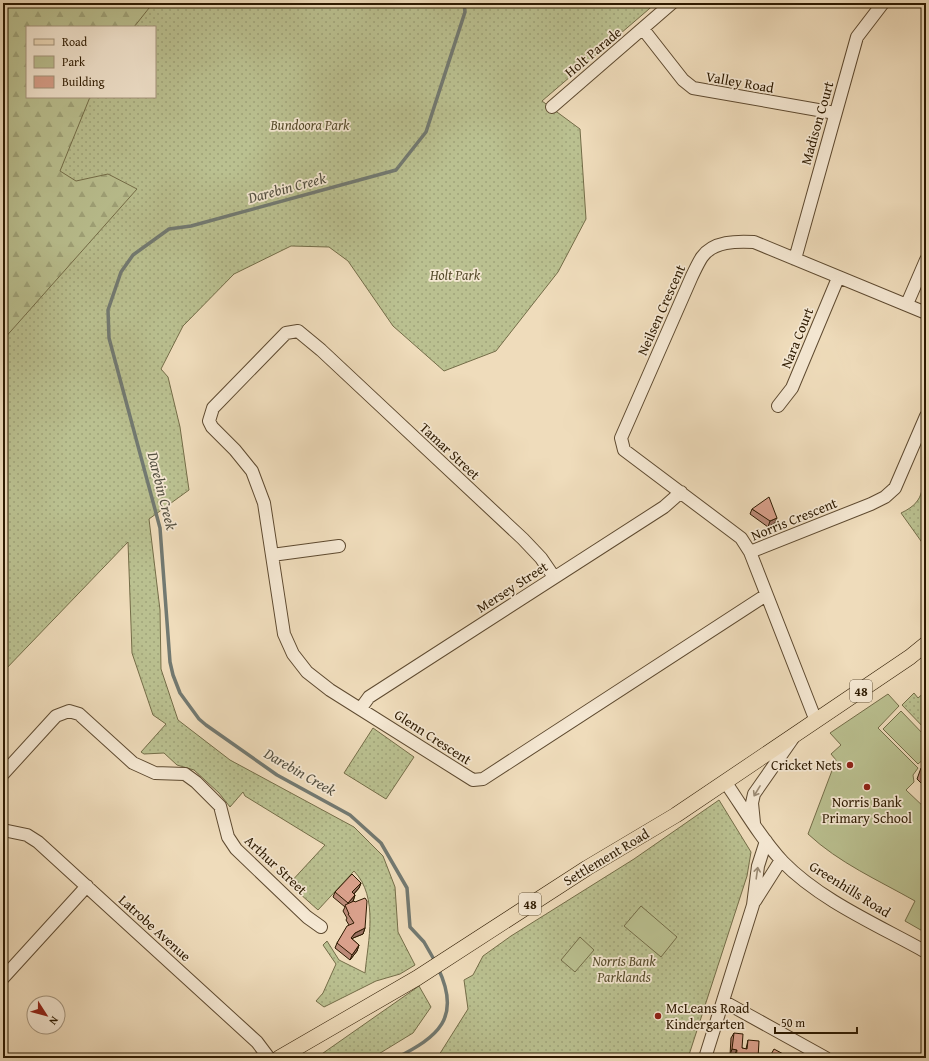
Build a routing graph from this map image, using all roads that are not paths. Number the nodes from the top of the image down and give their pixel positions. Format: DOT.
graph roads {
  1 [pos="672,3"];
  2 [pos="883,3"];
  3 [pos="643,29"];
  4 [pos="552,107"];
  5 [pos="835,113"];
  6 [pos="795,258"];
  7 [pos="926,260"];
  8 [pos="838,278"];
  9 [pos="907,304"];
  10 [pos="926,313"];
  11 [pos="778,406"];
  12 [pos="926,416"];
  13 [pos="235,450"];
  14 [pos="681,492"];
  15 [pos="339,546"];
  16 [pos="750,552"];
  17 [pos="272,555"];
  18 [pos="554,577"];
  19 [pos="766,595"];
  20 [pos="926,644"];
  21 [pos="361,708"];
  22 [pos="816,721"];
  23 [pos="795,736"];
  24 [pos="3,774"];
  25 [pos="726,783"];
  26 [pos="754,824"];
  27 [pos="6,829"];
  28 [pos="766,841"];
  29 [pos="781,860"];
  30 [pos="87,886"];
  31 [pos="753,905"];
  32 [pos="321,927"];
  33 [pos="926,952"];
  34 [pos="3,978"];
  35 [pos="723,1001"];
  36 [pos="269,1058"];
  37 [pos="279,1058"];
  38 [pos="705,1058"];
  39 [pos="826,1058"];
  1 -- 3 [label="street, Holt Parade"];
  2 -- 5 [label="street, Madison Court"];
  3 -- 4 [label="street, Holt Parade"];
  3 -- 5 [label="street, Valley Road"];
  5 -- 6 [label="street, Madison Court"];
  6 -- 8 [label="street, Neilsen Crescent"];
  6 -- 14 [label="street, Neilsen Crescent"];
  7 -- 9 [label="street"];
  8 -- 9 [label="street, Neilsen Crescent"];
  8 -- 11 [label="street, Nara Court"];
  9 -- 10 [label="street, Neilsen Crescent"];
  12 -- 16 [label="street, Norris Crescent"];
  13 -- 17 [label="street, Glenn Crescent"];
  13 -- 18 [label="street, Tamar Street"];
  14 -- 16 [label="street, Neilsen Crescent"];
  14 -- 18 [label="street, Mersey Street"];
  15 -- 17 [label="street"];
  16 -- 19 [label="street, Norris Crescent"];
  17 -- 21 [label="street, Glenn Crescent"];
  18 -- 21 [label="street, Mersey Street"];
  19 -- 21 [label="street, Glenn Crescent"];
  19 -- 22 [label="street, Norris Crescent"];
  20 -- 22 [label="main road, Settlement Road / 48"];
  22 -- 23 [label="main road, Settlement Road / 48"];
  23 -- 25 [label="main road, Settlement Road / 48"];
  23 -- 26 [label="street, one-way"];
  24 -- 32 [label="street, Arthur Street"];
  25 -- 26 [label="street, Greenhills Road"];
  25 -- 37 [label="main road, Settlement Road / 48"];
  26 -- 28 [label="street, Greenhills Road"];
  27 -- 30 [label="street, Latrobe Avenue"];
  28 -- 29 [label="street, Greenhills Road"];
  31 -- 28 [label="street, one-way"];
  29 -- 31 [label="street"];
  29 -- 33 [label="street, Greenhills Road"];
  30 -- 34 [label="street"];
  30 -- 36 [label="street, Latrobe Avenue"];
  31 -- 35 [label="street"];
  35 -- 38 [label="street"];
  35 -- 39 [label="street"];
}
